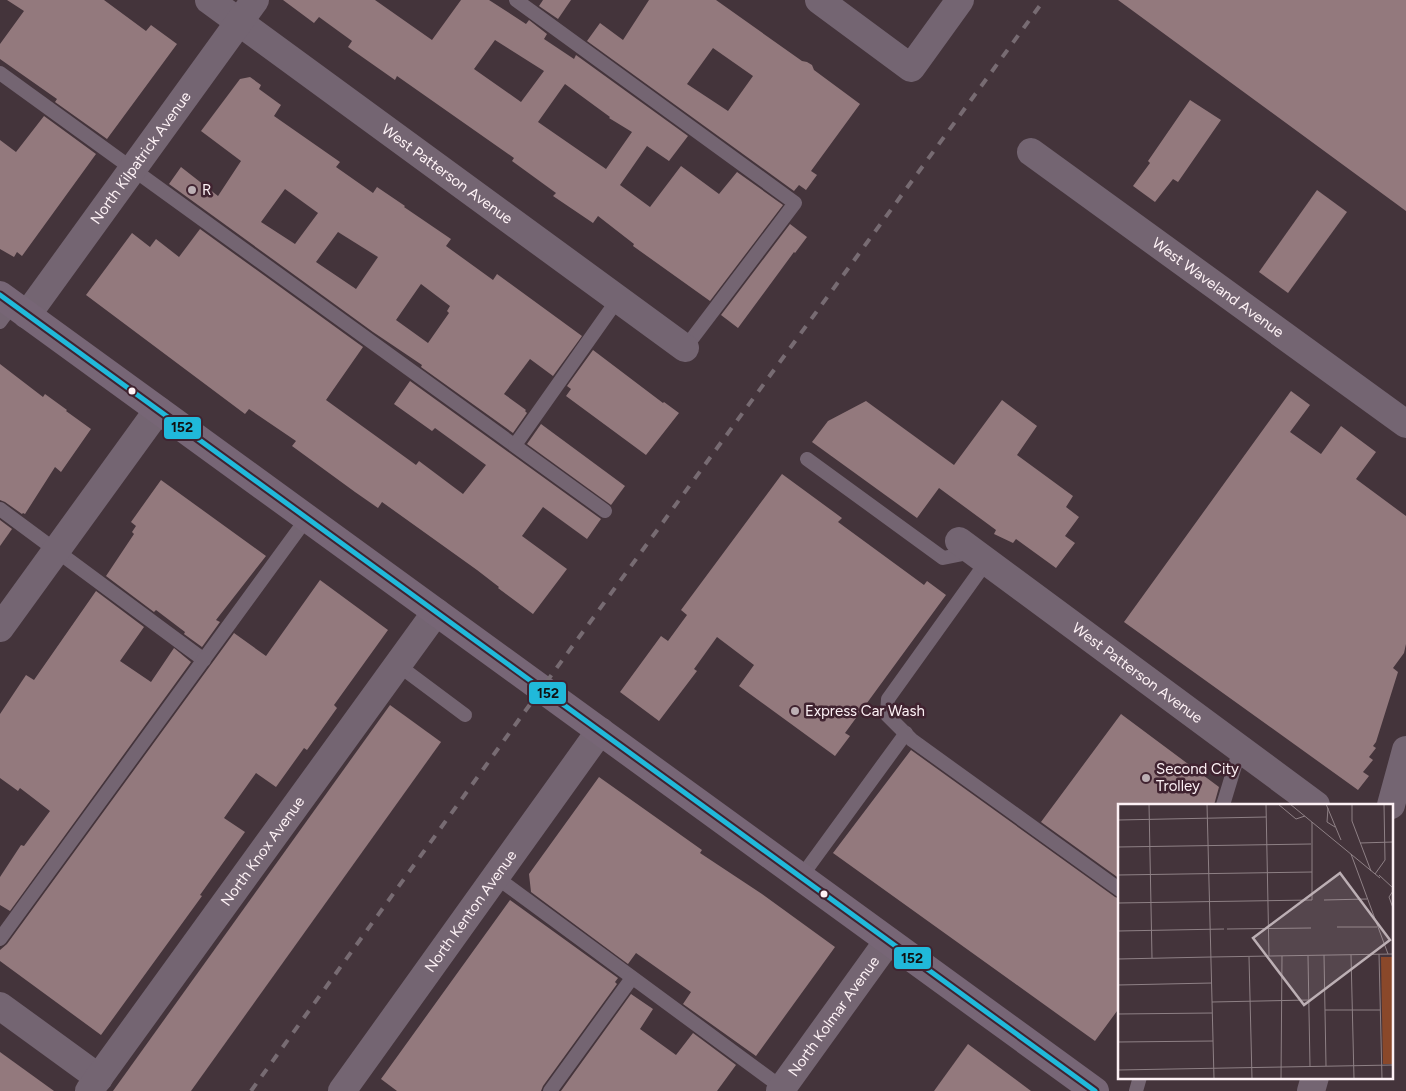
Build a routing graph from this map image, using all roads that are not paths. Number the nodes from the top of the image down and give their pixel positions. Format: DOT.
graph roads {
  1 [pos="209,0"];
  2 [pos="255,0"];
  3 [pos="516,0"];
  4 [pos="819,0"];
  5 [pos="960,0"];
  6 [pos="239,22"];
  7 [pos="0,73"];
  8 [pos="1031,152"];
  9 [pos="133,169"];
  10 [pos="618,300"];
  11 [pos="10,309"];
  12 [pos="685,348"];
  13 [pos="158,410"];
  14 [pos="1406,424"];
  15 [pos="515,445"];
  16 [pos="807,458"];
  17 [pos="0,509"];
  18 [pos="605,511"];
  19 [pos="307,518"];
  20 [pos="56,551"];
  21 [pos="973,552"];
  22 [pos="436,612"];
  23 [pos="0,628"];
  24 [pos="204,660"];
  25 [pos="398,665"];
  26 [pos="465,715"];
  27 [pos="600,731"];
  28 [pos="906,733"];
  29 [pos="1240,748"];
  30 [pos="1406,750"];
  31 [pos="1223,804"];
  32 [pos="1315,804"];
  33 [pos="1391,804"];
  34 [pos="496,877"];
  35 [pos="801,877"];
  36 [pos="1118,889"];
  37 [pos="0,939"];
  38 [pos="888,940"];
  39 [pos="632,978"];
  40 [pos="0,1006"];
  41 [pos="1140,1078"];
  42 [pos="1315,1078"];
  43 [pos="94,1084"];
  44 [pos="783,1090"];
  45 [pos="342,1091"];
  46 [pos="550,1091"];
  47 [pos="1095,1091"];
  48 [pos="1136,1091"];
  49 [pos="1311,1091"];
  1 -- 6 [label="street, West Patterson Avenue"];
  2 -- 6 [label="street, North Kilpatrick Avenue"];
  3 -- 12 [label="lane"];
  4 -- 5 [label="street"];
  6 -- 9 [label="street, North Kilpatrick Avenue"];
  6 -- 10 [label="street, West Patterson Avenue"];
  7 -- 9 [label="lane"];
  8 -- 14 [label="street, West Waveland Avenue"];
  9 -- 11 [label="street, North Kilpatrick Avenue"];
  9 -- 15 [label="lane"];
  10 -- 12 [label="street, West Patterson Avenue"];
  10 -- 15 [label="lane"];
  11 -- 13 [label="main road"];
  13 -- 19 [label="main road"];
  13 -- 20 [label="street"];
  15 -- 18 [label="lane"];
  16 -- 21 [label="lane"];
  17 -- 20 [label="lane"];
  19 -- 22 [label="main road"];
  19 -- 24 [label="lane"];
  20 -- 23 [label="street"];
  20 -- 24 [label="lane"];
  21 -- 28 [label="lane"];
  21 -- 29 [label="street, West Patterson Avenue"];
  22 -- 25 [label="street, North Knox Avenue"];
  22 -- 27 [label="main road"];
  24 -- 37 [label="lane"];
  25 -- 26 [label="lane"];
  25 -- 43 [label="street, North Knox Avenue"];
  27 -- 34 [label="street, North Kenton Avenue"];
  27 -- 35 [label="main road"];
  28 -- 35 [label="lane"];
  28 -- 36 [label="lane"];
  29 -- 31 [label="lane"];
  29 -- 32 [label="street, West Patterson Avenue"];
  30 -- 33 [label="street"];
  34 -- 39 [label="lane"];
  34 -- 45 [label="street, North Kenton Avenue"];
  35 -- 38 [label="main road"];
  38 -- 44 [label="street, North Kolmar Avenue"];
  38 -- 47 [label="main road"];
  39 -- 44 [label="lane"];
  39 -- 46 [label="lane"];
  40 -- 43 [label="street"];
  41 -- 48 [label="lane"];
  42 -- 49 [label="street"];
}
